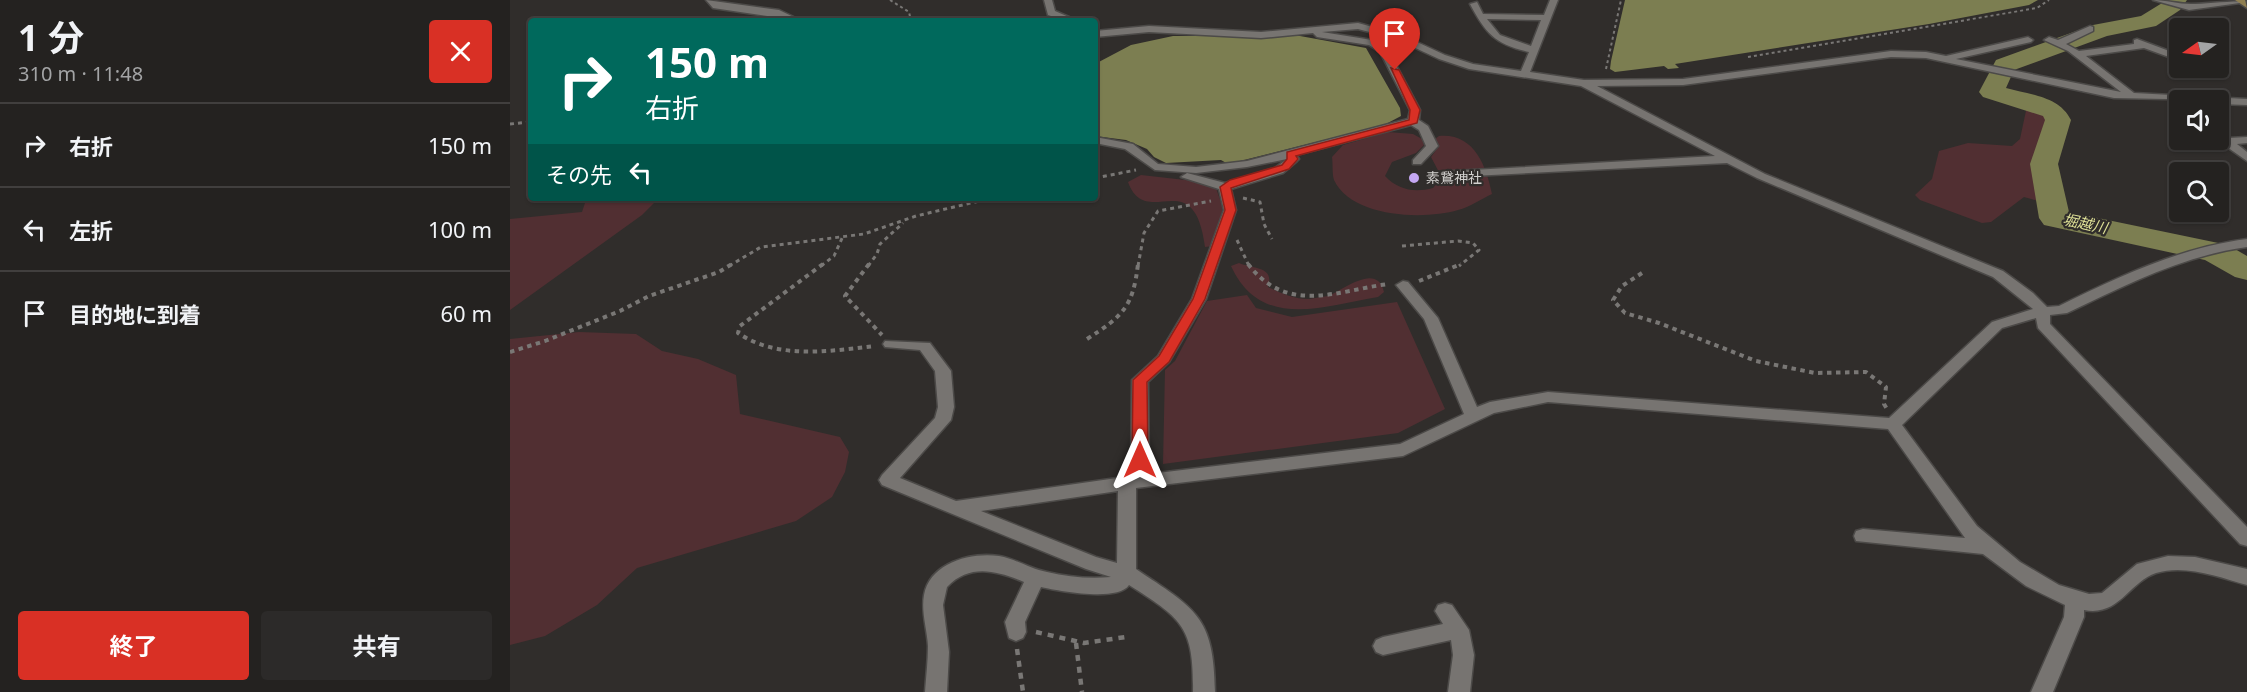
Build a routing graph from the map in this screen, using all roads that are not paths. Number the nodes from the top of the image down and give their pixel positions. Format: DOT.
graph roads {
  1 [pos="710,0"];
  2 [pos="1048,0"];
  3 [pos="1554,0"];
  4 [pos="2157,0"];
  5 [pos="2243,2"];
  6 [pos="1474,4"];
  7 [pos="1480,16"];
  8 [pos="791,18"];
  9 [pos="1065,18"];
  10 [pos="1546,18"];
  11 [pos="1098,26"];
  12 [pos="2090,29"];
  13 [pos="1124,30"];
  14 [pos="1302,32"];
  15 [pos="1098,34"];
  16 [pos="2051,43"];
  17 [pos="1534,50"];
  18 [pos="2077,54"];
  19 [pos="2169,54"];
  20 [pos="1944,58"];
  21 [pos="1524,75"];
  22 [pos="1584,82"];
  23 [pos="2132,96"];
  24 [pos="2169,100"];
  25 [pos="2229,101"];
  26 [pos="2247,102"];
  27 [pos="1413,121"];
  28 [pos="2229,138"];
  29 [pos="2247,140"];
  30 [pos="1098,141"];
  31 [pos="2229,143"];
  32 [pos="1290,154"];
  33 [pos="2247,158"];
  34 [pos="1729,159"];
  35 [pos="1417,162"];
  36 [pos="1155,167"];
  37 [pos="1437,176"];
  38 [pos="1228,199"];
  39 [pos="2247,243"];
  40 [pos="1403,285"];
  41 [pos="2043,311"];
  42 [pos="890,344"];
  43 [pos="1473,416"];
  44 [pos="1893,424"];
  45 [pos="1134,482"];
  46 [pos="955,508"];
  47 [pos="1863,536"];
  48 [pos="2247,539"];
  49 [pos="1985,546"];
  50 [pos="1125,573"];
  51 [pos="2247,577"];
  52 [pos="1036,578"];
  53 [pos="2075,601"];
  54 [pos="1445,611"];
  55 [pos="1460,630"];
  56 [pos="1016,632"];
  57 [pos="1383,646"];
  58 [pos="936,692"];
  59 [pos="1204,692"];
  60 [pos="1459,692"];
  61 [pos="2042,692"];
  1 -- 8 [label="street"];
  2 -- 9 [label="street"];
  3 -- 10 [label="street"];
  4 -- 5 [label="street"];
  6 -- 7 [label="street"];
  7 -- 10 [label="street"];
  7 -- 17 [label="street"];
  10 -- 17 [label="street"];
  11 -- 13 [label="street"];
  12 -- 16 [label="street"];
  13 -- 14 [label="street"];
  13 -- 15 [label="street"];
  14 -- 21 [label="street"];
  14 -- 27 [label="street"];
  16 -- 18 [label="street"];
  16 -- 20 [label="street"];
  17 -- 21 [label="street"];
  18 -- 19 [label="street"];
  18 -- 23 [label="street"];
  20 -- 22 [label="street"];
  20 -- 23 [label="street"];
  21 -- 22 [label="street"];
  22 -- 34 [label="street"];
  23 -- 24 [label="street"];
  25 -- 26 [label="street"];
  27 -- 32 [label="street"];
  27 -- 35 [label="street"];
  28 -- 29 [label="street"];
  30 -- 36 [label="street"];
  31 -- 33 [label="street"];
  32 -- 36 [label="street"];
  32 -- 38 [label="street"];
  34 -- 37 [label="street"];
  34 -- 41 [label="street"];
  36 -- 38 [label="street"];
  38 -- 45 [label="street"];
  39 -- 41 [label="street"];
  40 -- 43 [label="street"];
  41 -- 44 [label="street"];
  41 -- 48 [label="street"];
  42 -- 46 [label="street"];
  43 -- 44 [label="street"];
  43 -- 45 [label="street"];
  44 -- 49 [label="street"];
  45 -- 46 [label="street"];
  45 -- 50 [label="street"];
  46 -- 50 [label="street"];
  47 -- 49 [label="street"];
  49 -- 53 [label="street"];
  50 -- 52 [label="street"];
  50 -- 59 [label="street"];
  51 -- 53 [label="street"];
  52 -- 56 [label="street"];
  52 -- 58 [label="street"];
  53 -- 61 [label="street"];
  54 -- 55 [label="street"];
  55 -- 57 [label="street"];
  55 -- 60 [label="street"];
}
